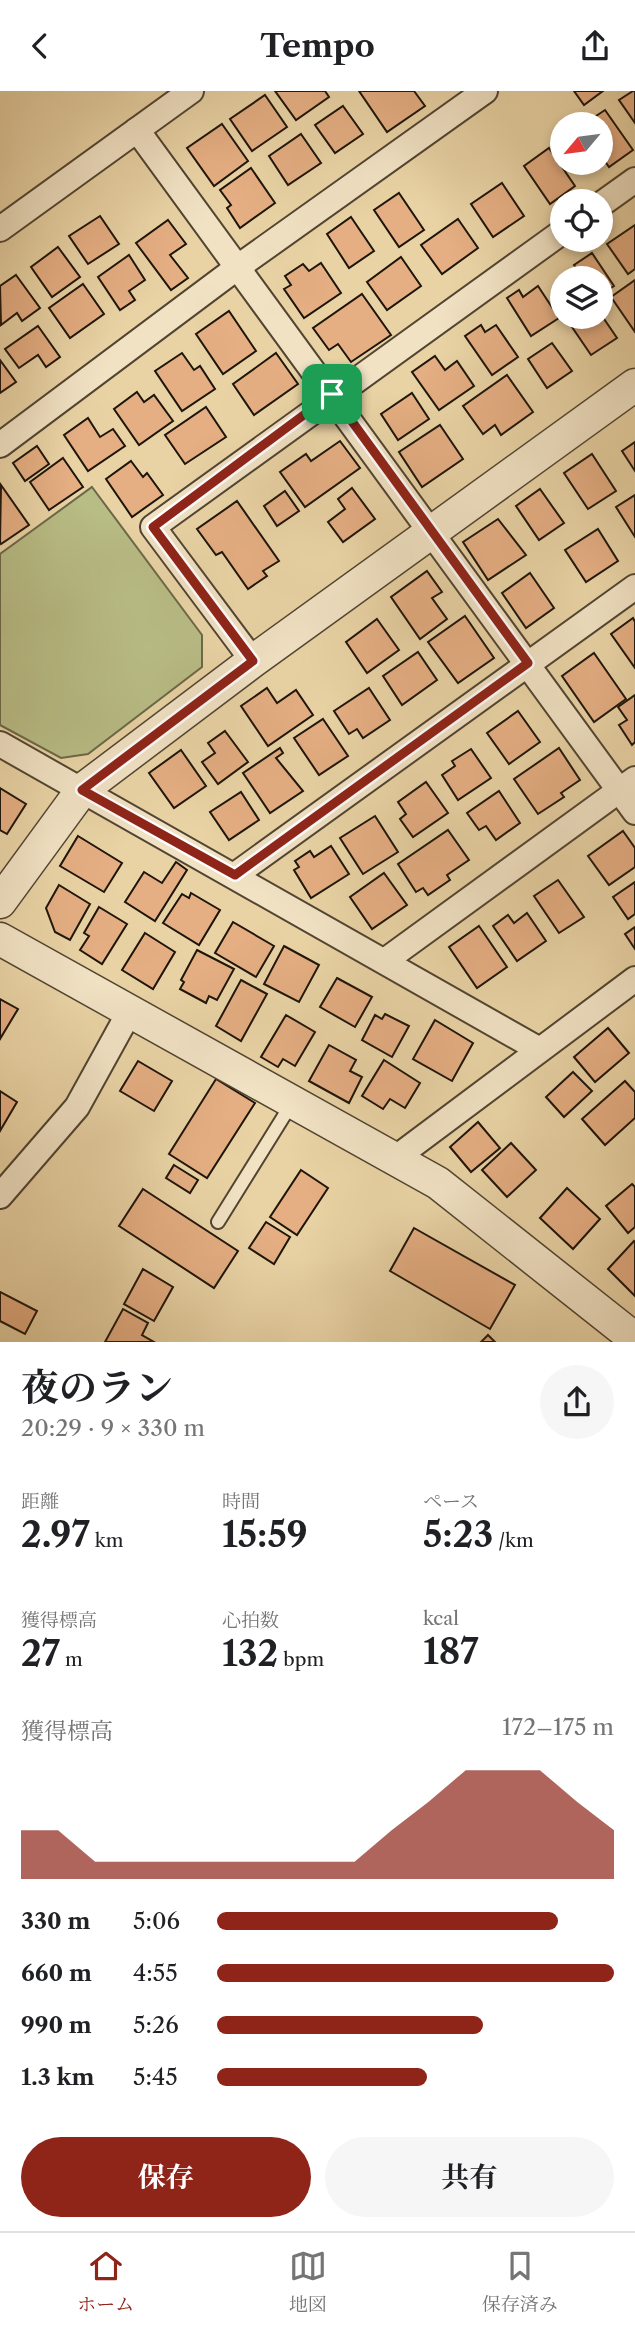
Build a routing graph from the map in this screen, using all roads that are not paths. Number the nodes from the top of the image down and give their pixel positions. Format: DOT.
graph roads {
  1 [pos="191,91"];
  2 [pos="485,91"];
  3 [pos="137,130"];
  4 [pos="635,180"];
  5 [pos="613,196"];
  6 [pos="0,229"];
  7 [pos="550,240"];
  8 [pos="238,267"];
  9 [pos="635,385"];
  10 [pos="332,394"];
  11 [pos="0,445"];
  12 [pos="434,532"];
  13 [pos="635,587"];
  14 [pos="253,661"];
  15 [pos="528,663"];
  16 [pos="0,744"];
  17 [pos="627,784"];
  18 [pos="82,790"];
  19 [pos="635,812"];
  20 [pos="235,875"];
  21 [pos="0,902"];
  22 [pos="0,939"];
  23 [pos="386,960"];
  24 [pos="635,979"];
  25 [pos="130,1011"];
  26 [pos="538,1049"];
  27 [pos="294,1101"];
  28 [pos="397,1157"];
  29 [pos="0,1196"];
  30 [pos="218,1221"];
  31 [pos="635,1339"];
  1 -- 3 [label="street"];
  2 -- 8 [label="street"];
  3 -- 6 [label="street"];
  3 -- 8 [label="street"];
  4 -- 5 [label="street"];
  7 -- 10 [label="street"];
  8 -- 10 [label="street"];
  8 -- 11 [label="street"];
  9 -- 12 [label="street"];
  10 -- 12 [label="street"];
  10 -- 14 [label="street"];
  12 -- 14 [label="street"];
  12 -- 15 [label="street"];
  13 -- 15 [label="street"];
  14 -- 18 [label="street"];
  15 -- 17 [label="street"];
  15 -- 20 [label="street"];
  16 -- 18 [label="street"];
  17 -- 19 [label="street"];
  17 -- 23 [label="street"];
  18 -- 20 [label="street"];
  18 -- 21 [label="street"];
  20 -- 23 [label="street"];
  22 -- 25 [label="street"];
  23 -- 26 [label="street"];
  24 -- 26 [label="street"];
  25 -- 27 [label="street"];
  25 -- 29 [label="street"];
  26 -- 28 [label="street"];
  27 -- 28 [label="street"];
  27 -- 30 [label="lane"];
  28 -- 31 [label="street"];
}
